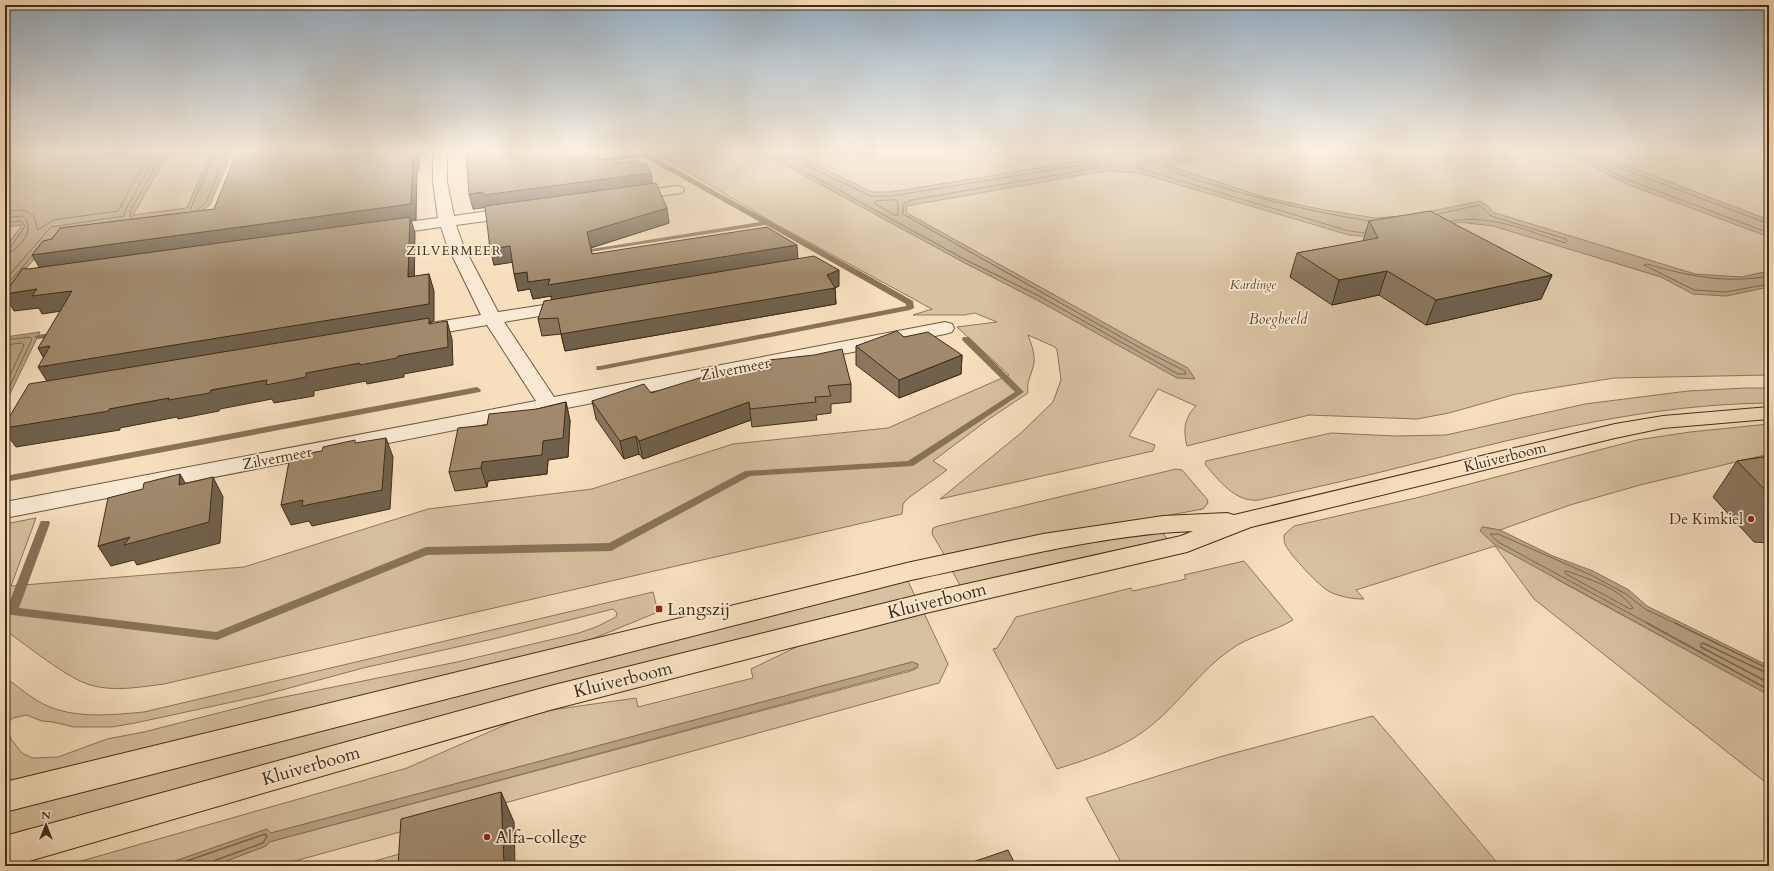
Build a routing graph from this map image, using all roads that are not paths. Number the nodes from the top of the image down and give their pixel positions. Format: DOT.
graph roads {
  1 [pos="442,193"];
  2 [pos="656,193"];
  3 [pos="613,198"];
  4 [pos="526,211"];
  5 [pos="447,222"];
  6 [pos="368,233"];
  7 [pos="586,303"];
  8 [pos="492,319"];
  9 [pos="945,328"];
  10 [pos="398,334"];
  11 [pos="549,405"];
  12 [pos="1769,413"];
  13 [pos="5,510"];
  14 [pos="1244,520"];
  15 [pos="5,797"];
  16 [pos="5,852"];
  1 -- 5 [label="street"];
  2 -- 3 [label="street"];
  4 -- 5 [label="street"];
  5 -- 6 [label="street"];
  5 -- 8 [label="street"];
  7 -- 8 [label="street"];
  8 -- 10 [label="street"];
  8 -- 11 [label="street"];
  9 -- 11 [label="street, Zilvermeer"];
  11 -- 13 [label="street, Zilvermeer"];
  12 -- 14 [label="main road, Kluiverboom"];
  14 -- 15 [label="main road, Kluiverboom"];
  14 -- 16 [label="main road, Kluiverboom"];
}
